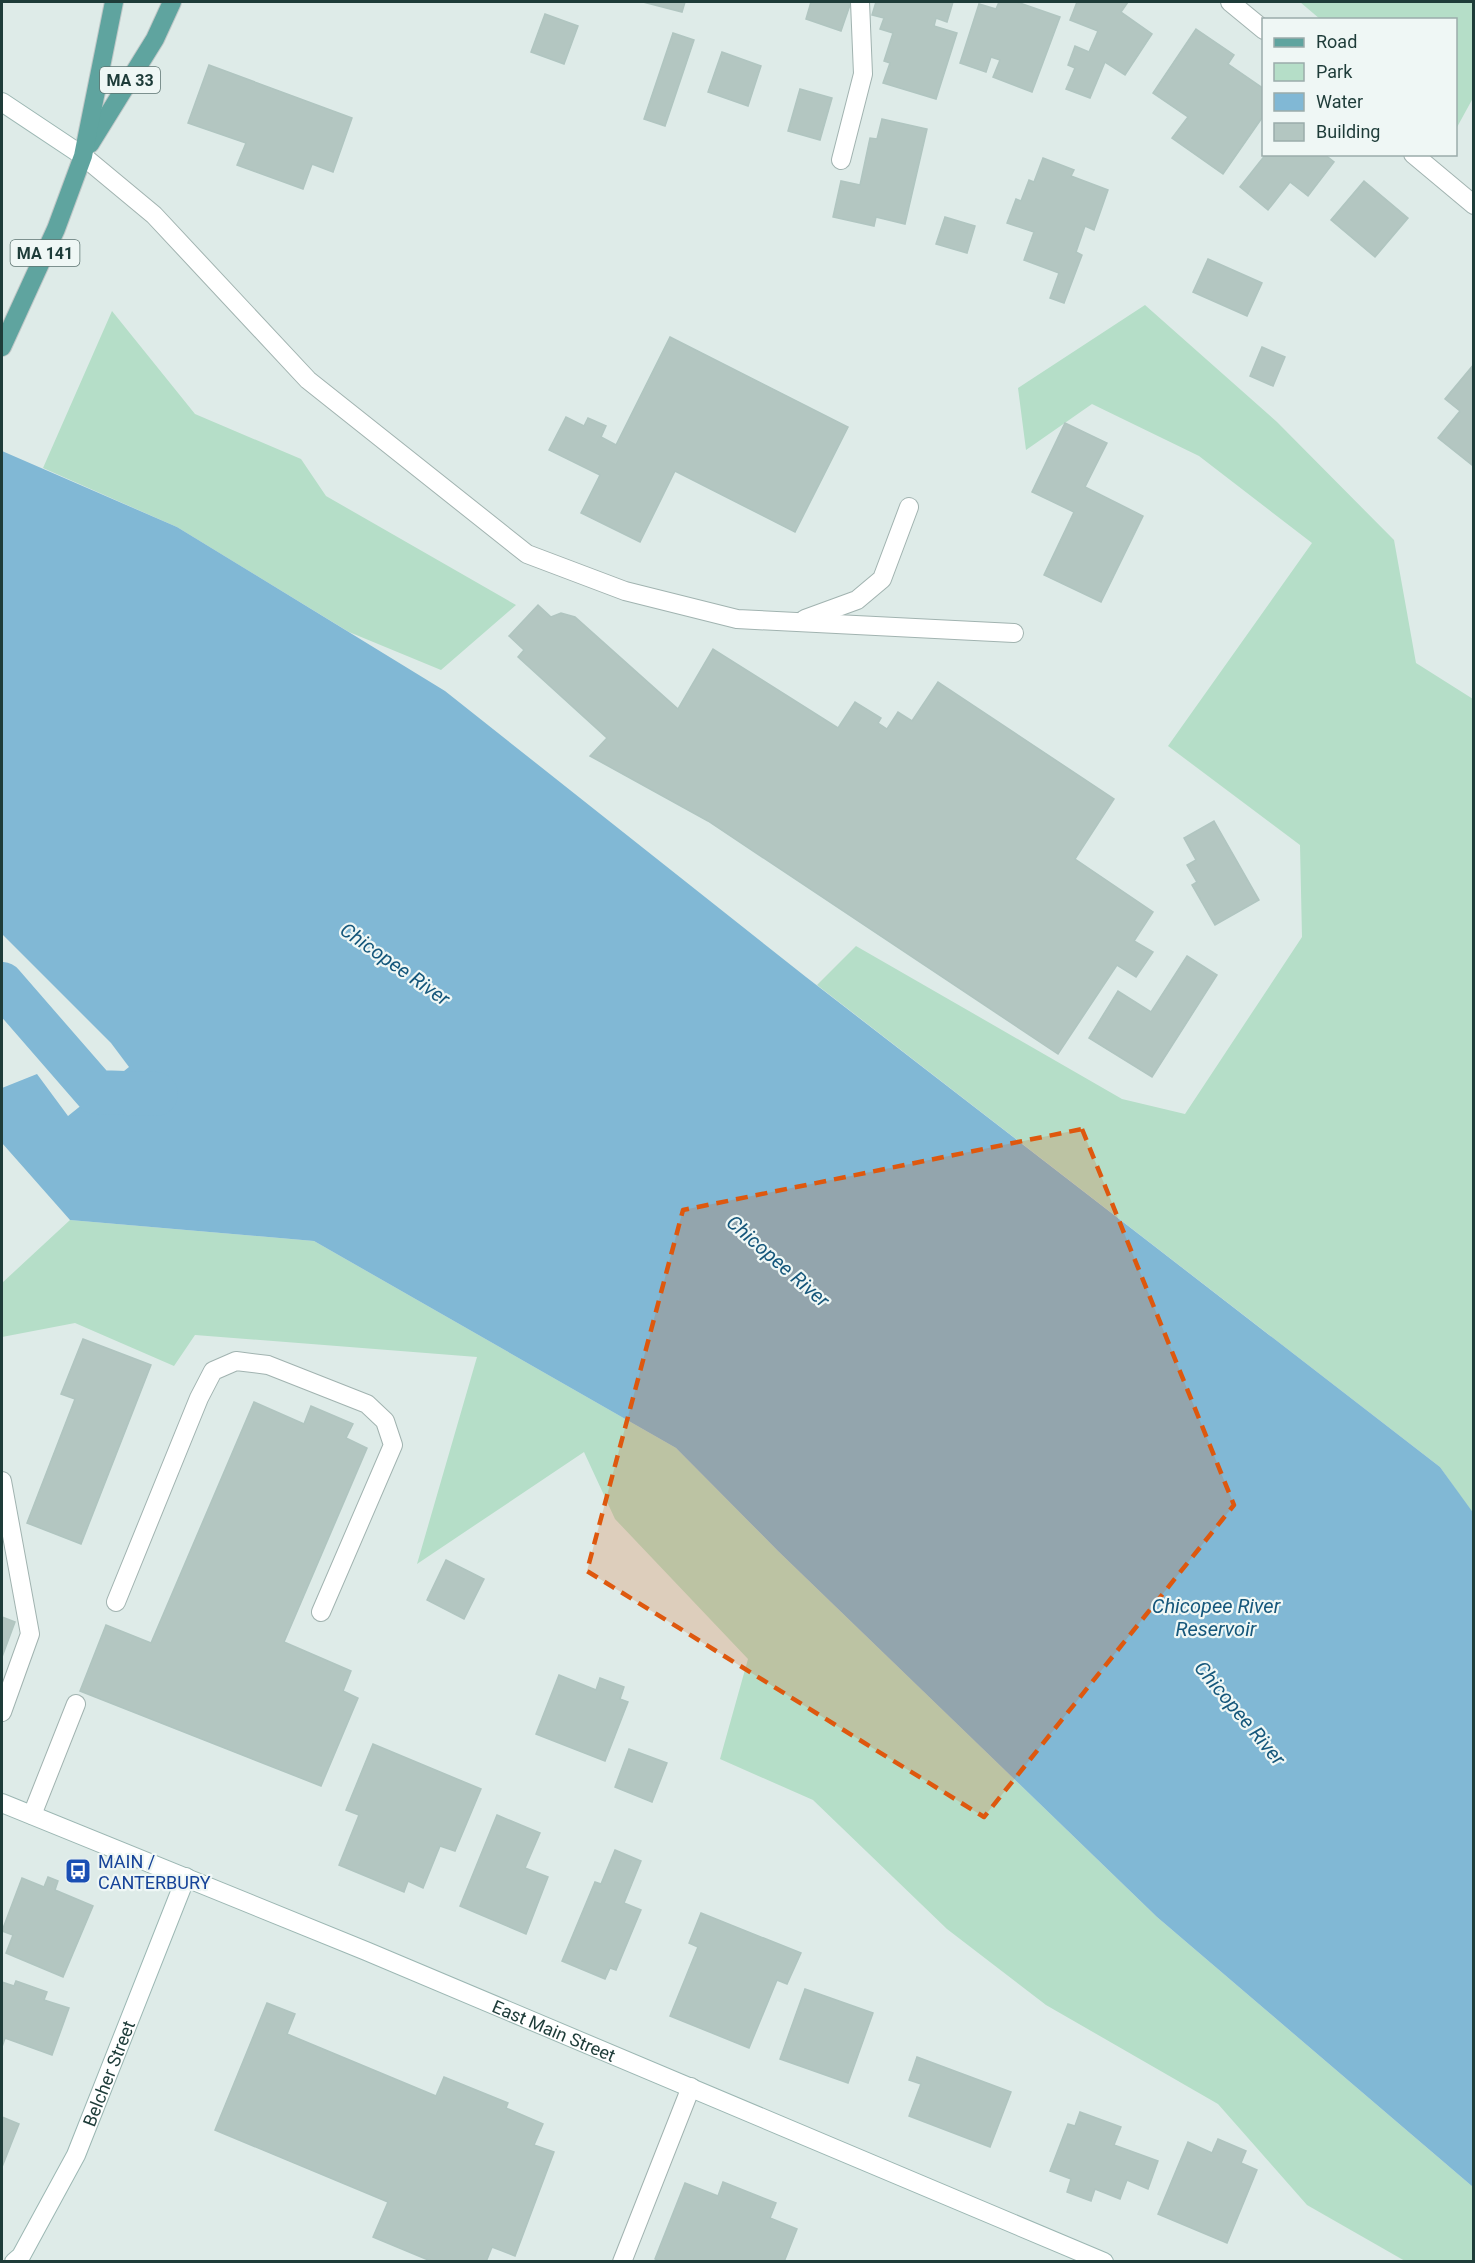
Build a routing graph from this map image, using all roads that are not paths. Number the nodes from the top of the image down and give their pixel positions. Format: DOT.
graph roads {
  1 [pos="114,2"];
  2 [pos="172,2"];
  3 [pos="860,2"];
  4 [pos="1230,2"];
  5 [pos="1262,29"];
  6 [pos="2,102"];
  7 [pos="83,156"];
  8 [pos="1415,156"];
  9 [pos="841,160"];
  10 [pos="1473,205"];
  11 [pos="2,347"];
  12 [pos="909,507"];
  13 [pos="798,622"];
  14 [pos="1014,633"];
  15 [pos="2,1481"];
  16 [pos="116,1602"];
  17 [pos="321,1612"];
  18 [pos="76,1704"];
  19 [pos="2,1712"];
  20 [pos="2,1803"];
  21 [pos="32,1815"];
  22 [pos="186,1877"];
  23 [pos="691,2087"];
  24 [pos="14,2262"];
  25 [pos="622,2262"];
  26 [pos="1104,2262"];
  1 -- 7 [label="main road, MA 33"];
  2 -- 7 [label="main road, MA 33"];
  3 -- 9 [label="main road"];
  4 -- 5 [label="main road"];
  6 -- 7 [label="main road"];
  7 -- 11 [label="main road, MA 141"];
  7 -- 13 [label="main road"];
  8 -- 10 [label="main road"];
  12 -- 13 [label="main road"];
  13 -- 14 [label="main road"];
  15 -- 19 [label="main road"];
  16 -- 17 [label="main road"];
  18 -- 21 [label="main road"];
  20 -- 21 [label="main road, East Main Street"];
  21 -- 22 [label="main road, East Main Street"];
  22 -- 23 [label="main road, East Main Street"];
  22 -- 24 [label="main road, Belcher Street"];
  23 -- 25 [label="main road"];
  23 -- 26 [label="main road, East Main Street"];
}
